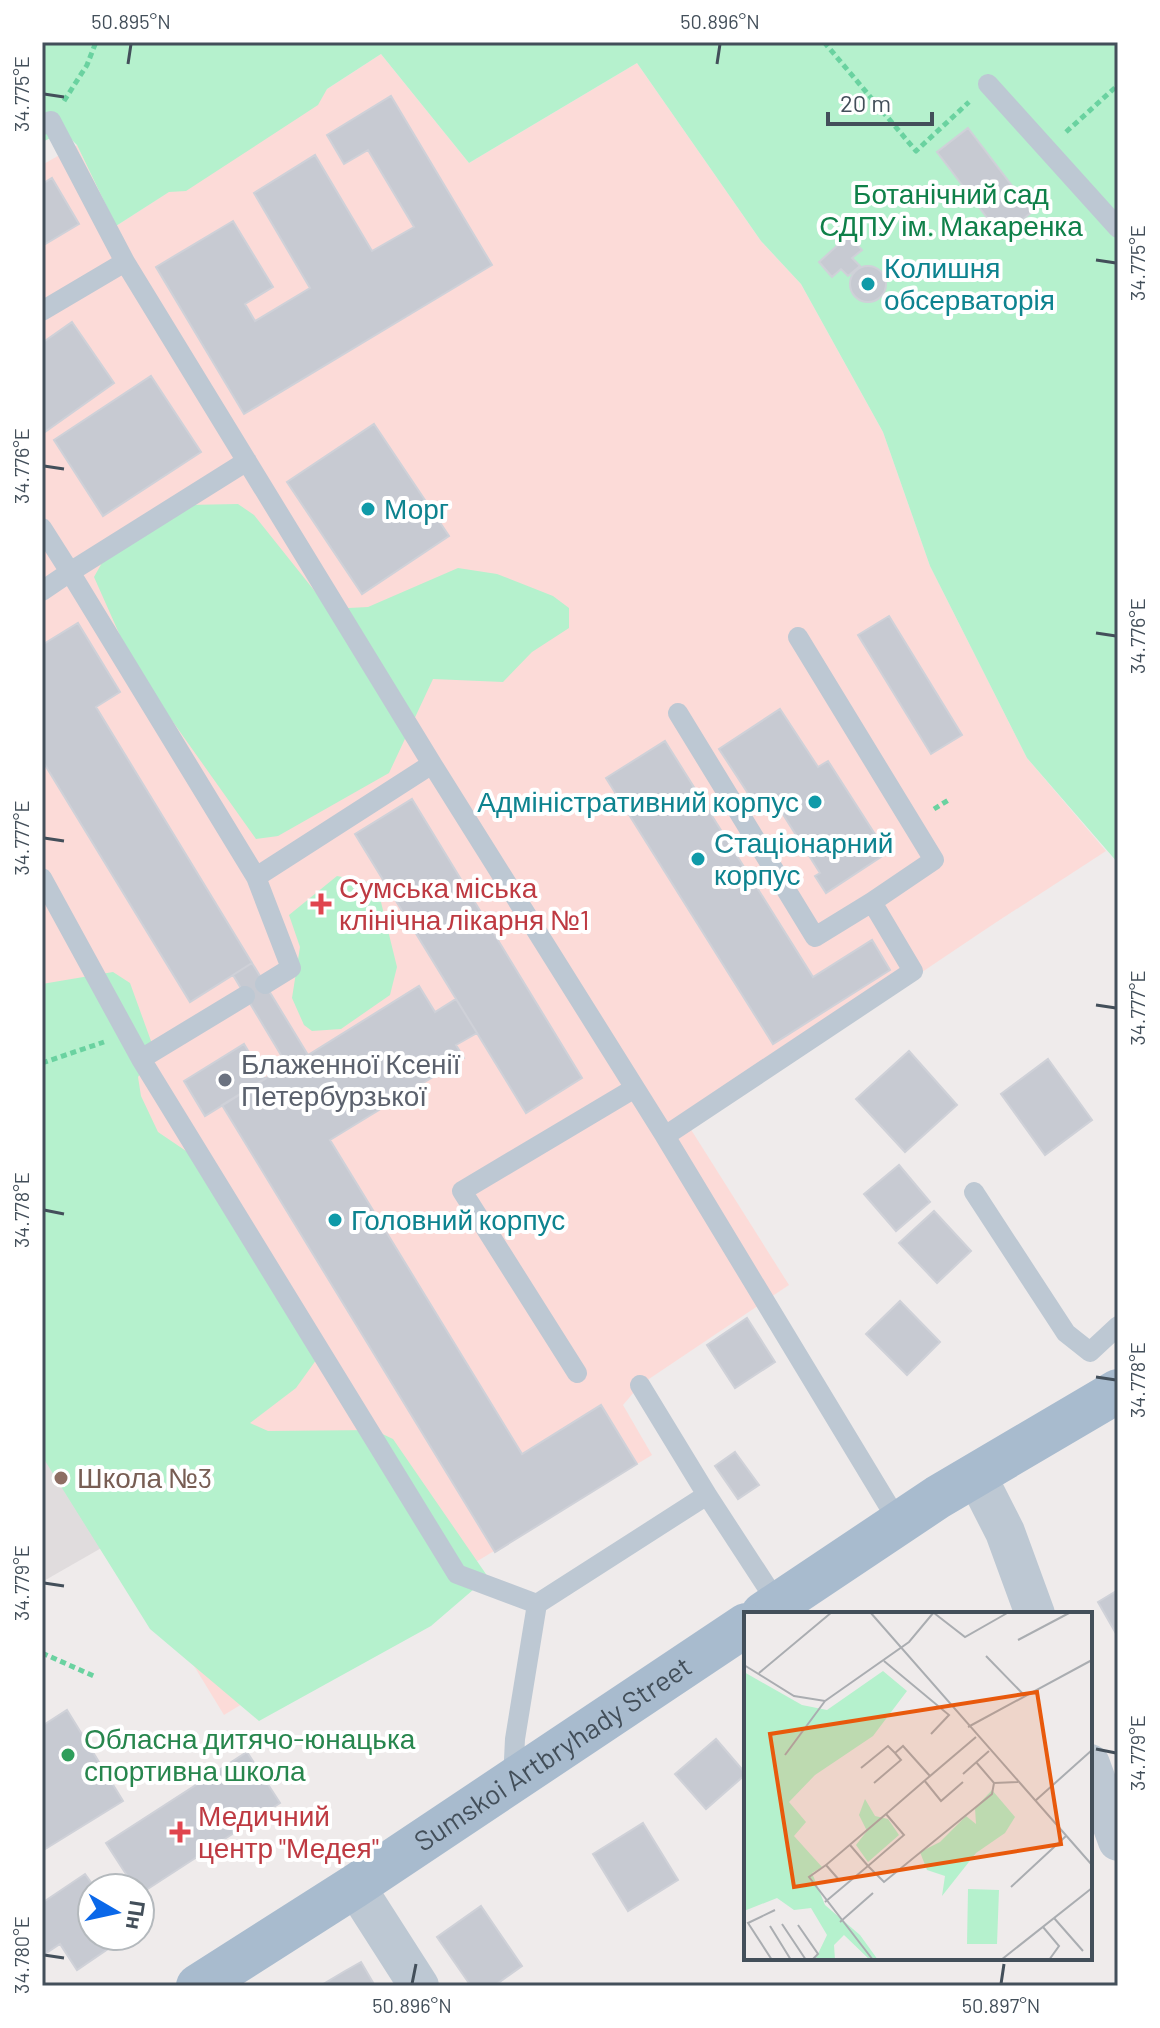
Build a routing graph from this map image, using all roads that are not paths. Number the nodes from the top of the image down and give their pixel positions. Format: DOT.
graph roads {
  1 [pos="988,84"];
  2 [pos="47,123"];
  3 [pos="1118,228"];
  4 [pos="125,262"];
  5 [pos="42,311"];
  6 [pos="247,461"];
  7 [pos="42,528"];
  8 [pos="70,572"];
  9 [pos="42,591"];
  10 [pos="798,637"];
  11 [pos="678,713"];
  12 [pos="432,764"];
  13 [pos="256,877"];
  14 [pos="42,878"];
  15 [pos="872,902"];
  16 [pos="265,984"];
  17 [pos="245,996"];
  18 [pos="141,1059"];
  19 [pos="635,1088"];
  20 [pos="665,1136"];
  21 [pos="974,1192"];
  22 [pos="1118,1326"];
  23 [pos="577,1373"];
  24 [pos="640,1385"];
  25 [pos="1118,1391"];
  26 [pos="976,1475"];
  27 [pos="707,1495"];
  28 [pos="899,1523"];
  29 [pos="537,1604"];
  30 [pos="761,1612"];
  31 [pos="765,1612"];
  32 [pos="1034,1612"];
  33 [pos="744,1626"];
  34 [pos="1092,1770"];
  35 [pos="513,1780"];
  36 [pos="1118,1841"];
  37 [pos="355,1886"];
  38 [pos="198,1986"];
  39 [pos="419,1986"];
  1 -- 3 [label="lane"];
  2 -- 4 [label="lane"];
  4 -- 5 [label="lane"];
  4 -- 6 [label="lane"];
  6 -- 8 [label="lane"];
  6 -- 12 [label="lane"];
  7 -- 8 [label="lane"];
  8 -- 9 [label="lane"];
  8 -- 13 [label="lane"];
  10 -- 15 [label="lane"];
  11 -- 15 [label="lane"];
  12 -- 13 [label="lane"];
  12 -- 19 [label="lane"];
  13 -- 16 [label="lane"];
  14 -- 18 [label="lane"];
  15 -- 20 [label="lane"];
  17 -- 18 [label="lane"];
  18 -- 29 [label="lane"];
  19 -- 20 [label="lane"];
  19 -- 23 [label="lane"];
  20 -- 28 [label="lane"];
  21 -- 22 [label="lane"];
  24 -- 27 [label="lane"];
  25 -- 26 [label="main road, Sumskoi Artbryhady Street"];
  26 -- 28 [label="main road, Sumskoi Artbryhady Street"];
  26 -- 32 [label="street"];
  27 -- 29 [label="lane"];
  27 -- 30 [label="lane"];
  28 -- 31 [label="main road, Sumskoi Artbryhady Street"];
  29 -- 35 [label="lane"];
  33 -- 35 [label="main road, Sumskoi Artbryhady Street"];
  34 -- 36 [label="street"];
  35 -- 37 [label="main road, Sumskoi Artbryhady Street"];
  37 -- 38 [label="main road, Sumskoi Artbryhady Street"];
  37 -- 39 [label="street"];
}
